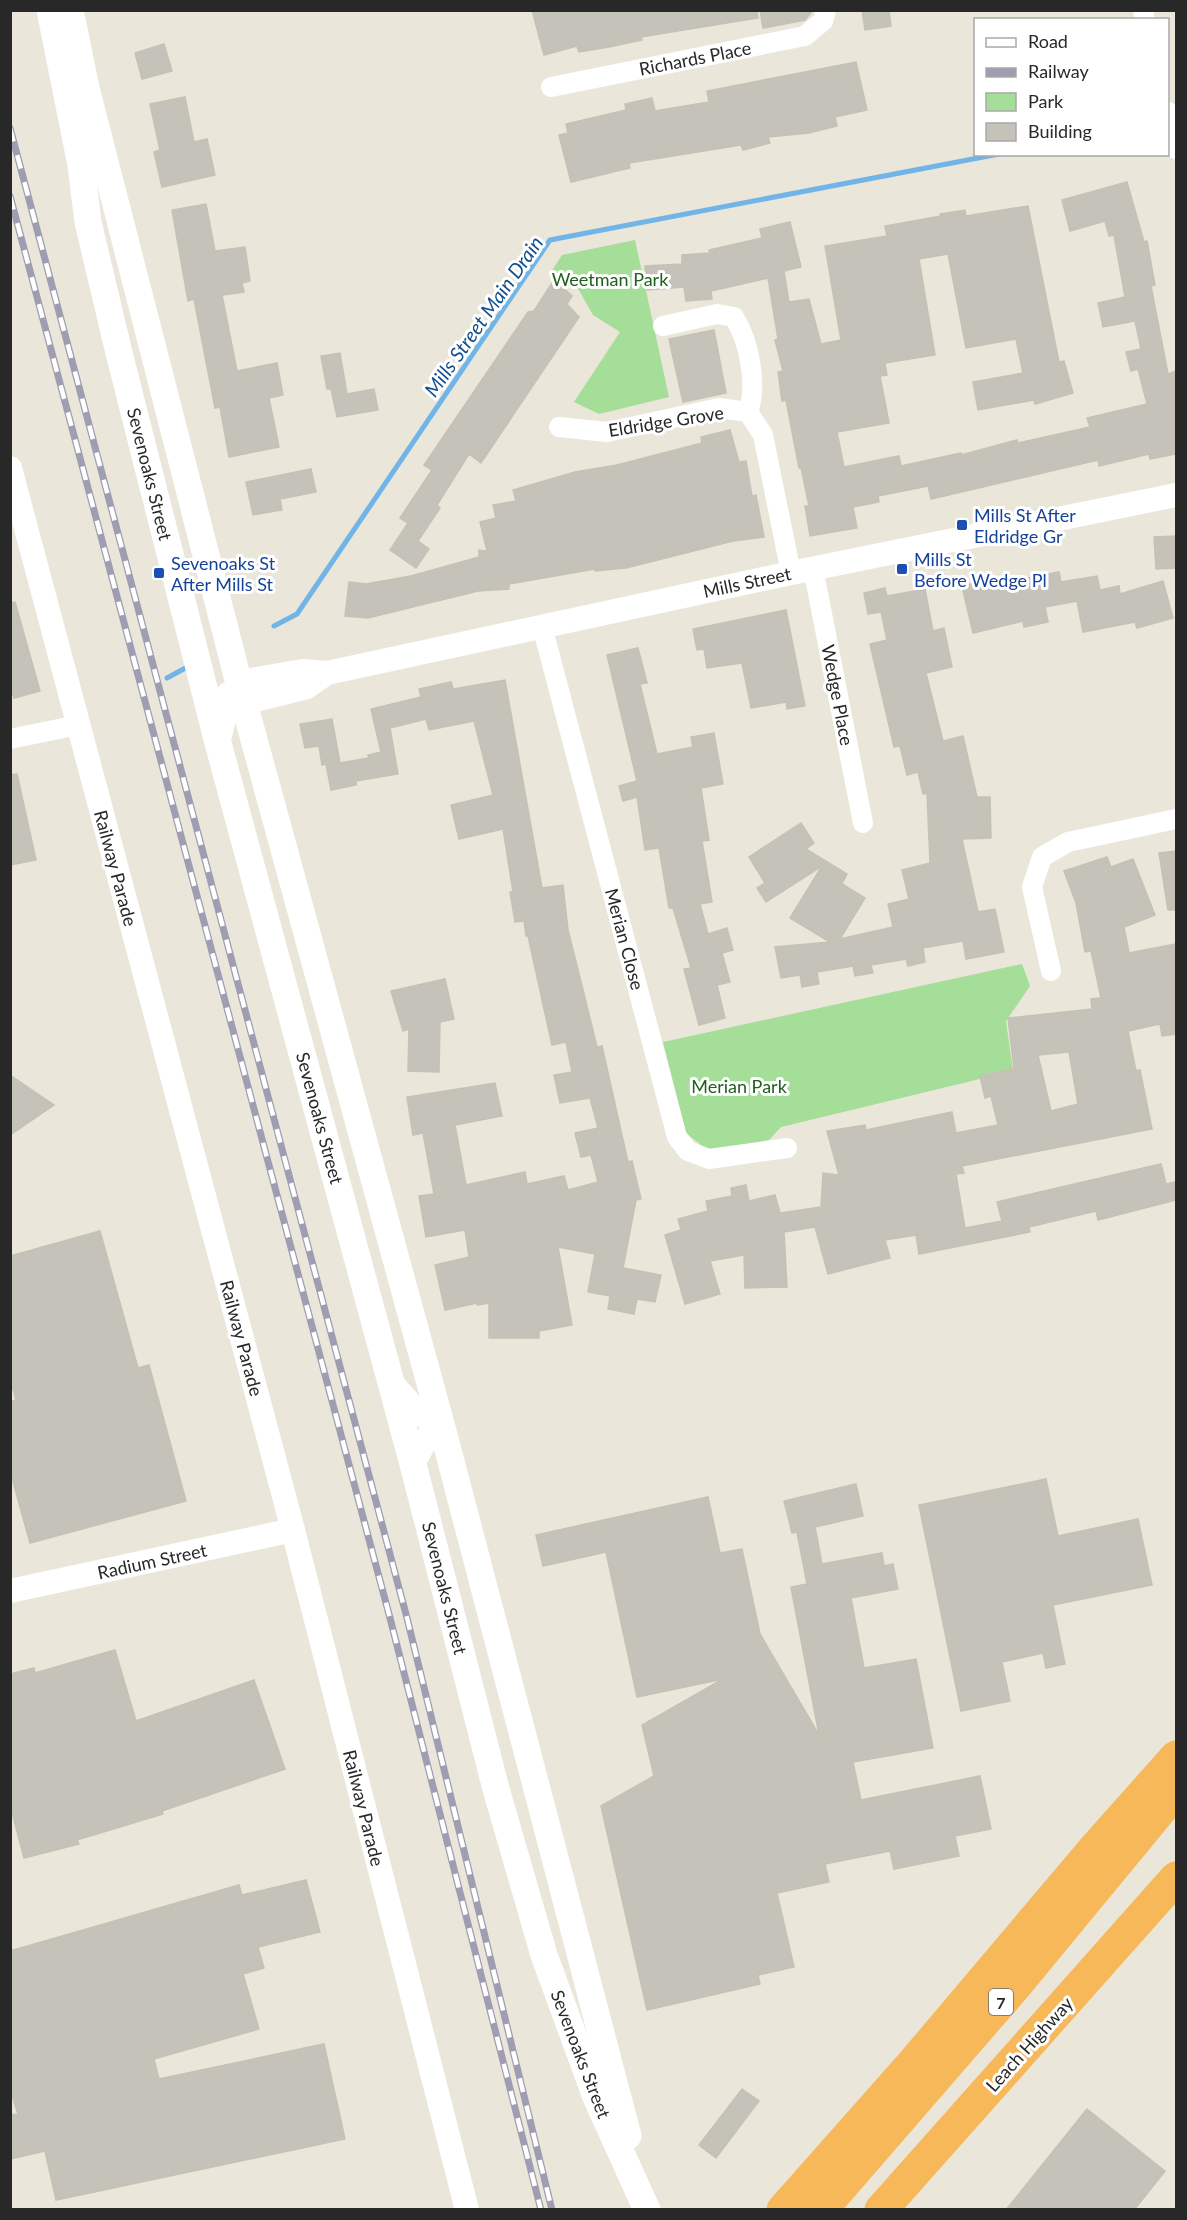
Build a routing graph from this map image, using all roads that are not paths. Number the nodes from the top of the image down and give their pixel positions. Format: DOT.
graph roads {
  1 [pos="50,10"];
  2 [pos="70,10"];
  3 [pos="826,10"];
  4 [pos="551,87"];
  5 [pos="1169,120"];
  6 [pos="1176,149"];
  7 [pos="663,326"];
  8 [pos="748,412"];
  9 [pos="560,427"];
  10 [pos="10,468"];
  11 [pos="1174,497"];
  12 [pos="802,571"];
  13 [pos="542,626"];
  14 [pos="199,667"];
  15 [pos="238,694"];
  16 [pos="78,725"];
  17 [pos="10,739"];
  18 [pos="218,742"];
  19 [pos="1176,819"];
  20 [pos="863,822"];
  21 [pos="1051,971"];
  22 [pos="787,1148"];
  23 [pos="391,1382"];
  24 [pos="443,1431"];
  25 [pos="413,1464"];
  26 [pos="293,1530"];
  27 [pos="12,1586"];
  28 [pos="1176,1757"];
  29 [pos="1176,1791"];
  30 [pos="1176,1878"];
  31 [pos="944,2068"];
  32 [pos="467,2210"];
  33 [pos="783,2210"];
  34 [pos="799,2210"];
  35 [pos="821,2210"];
  36 [pos="881,2210"];
  1 -- 14 [label="main road, Sevenoaks Street"];
  2 -- 15 [label="main road, Sevenoaks Street"];
  3 -- 4 [label="street, Richards Place"];
  5 -- 6 [label="street"];
  7 -- 8 [label="street"];
  8 -- 9 [label="street, Eldridge Grove"];
  8 -- 12 [label="street, Eldridge Grove"];
  10 -- 16 [label="street, Railway Parade"];
  11 -- 12 [label="street, Mills Street"];
  12 -- 13 [label="street, Mills Street"];
  12 -- 20 [label="street, Wedge Place"];
  13 -- 15 [label="street, Mills Street"];
  13 -- 22 [label="street, Merian Close"];
  14 -- 15 [label="street"];
  14 -- 18 [label="main road, Sevenoaks Street"];
  15 -- 18 [label="street"];
  15 -- 24 [label="main road, Sevenoaks Street"];
  16 -- 17 [label="street"];
  16 -- 26 [label="street, Railway Parade"];
  18 -- 23 [label="main road, Sevenoaks Street"];
  19 -- 21 [label="street"];
  23 -- 24 [label="street"];
  23 -- 25 [label="main road, Sevenoaks Street"];
  24 -- 25 [label="street"];
  24 -- 25 [label="main road, Sevenoaks Street"];
  26 -- 27 [label="street, Radium Street"];
  26 -- 32 [label="street, Railway Parade"];
  28 -- 33 [label="highway"];
  29 -- 31 [label="highway, 7"];
  30 -- 36 [label="highway, Leach Highway"];
  31 -- 34 [label="highway"];
  31 -- 35 [label="highway, 7"];
}
